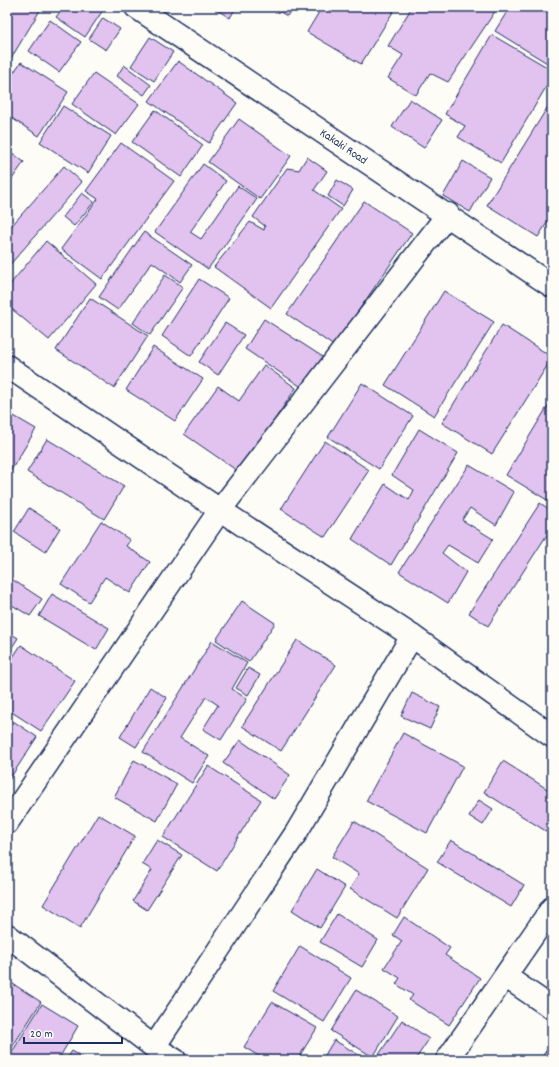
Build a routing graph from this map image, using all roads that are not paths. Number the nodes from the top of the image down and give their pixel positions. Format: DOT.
graph roads {
  1 [pos="136,7"];
  2 [pos="448,214"];
  3 [pos="552,286"];
  4 [pos="7,366"];
  5 [pos="220,510"];
  6 [pos="412,636"];
  7 [pos="552,736"];
  8 [pos="7,823"];
  9 [pos="552,908"];
  10 [pos="7,935"];
  11 [pos="505,976"];
  12 [pos="552,1008"];
  13 [pos="154,1047"];
  14 [pos="175,1060"];
  15 [pos="447,1060"];
  1 -- 2 [label="street, Kakaki Road"];
  2 -- 3 [label="street, Kakaki Road"];
  2 -- 5 [label="street"];
  4 -- 5 [label="street"];
  5 -- 6 [label="street"];
  5 -- 8 [label="street"];
  6 -- 7 [label="street"];
  6 -- 13 [label="street"];
  9 -- 11 [label="street"];
  10 -- 13 [label="street"];
  11 -- 12 [label="street"];
  11 -- 15 [label="street"];
  13 -- 14 [label="street"];
}
